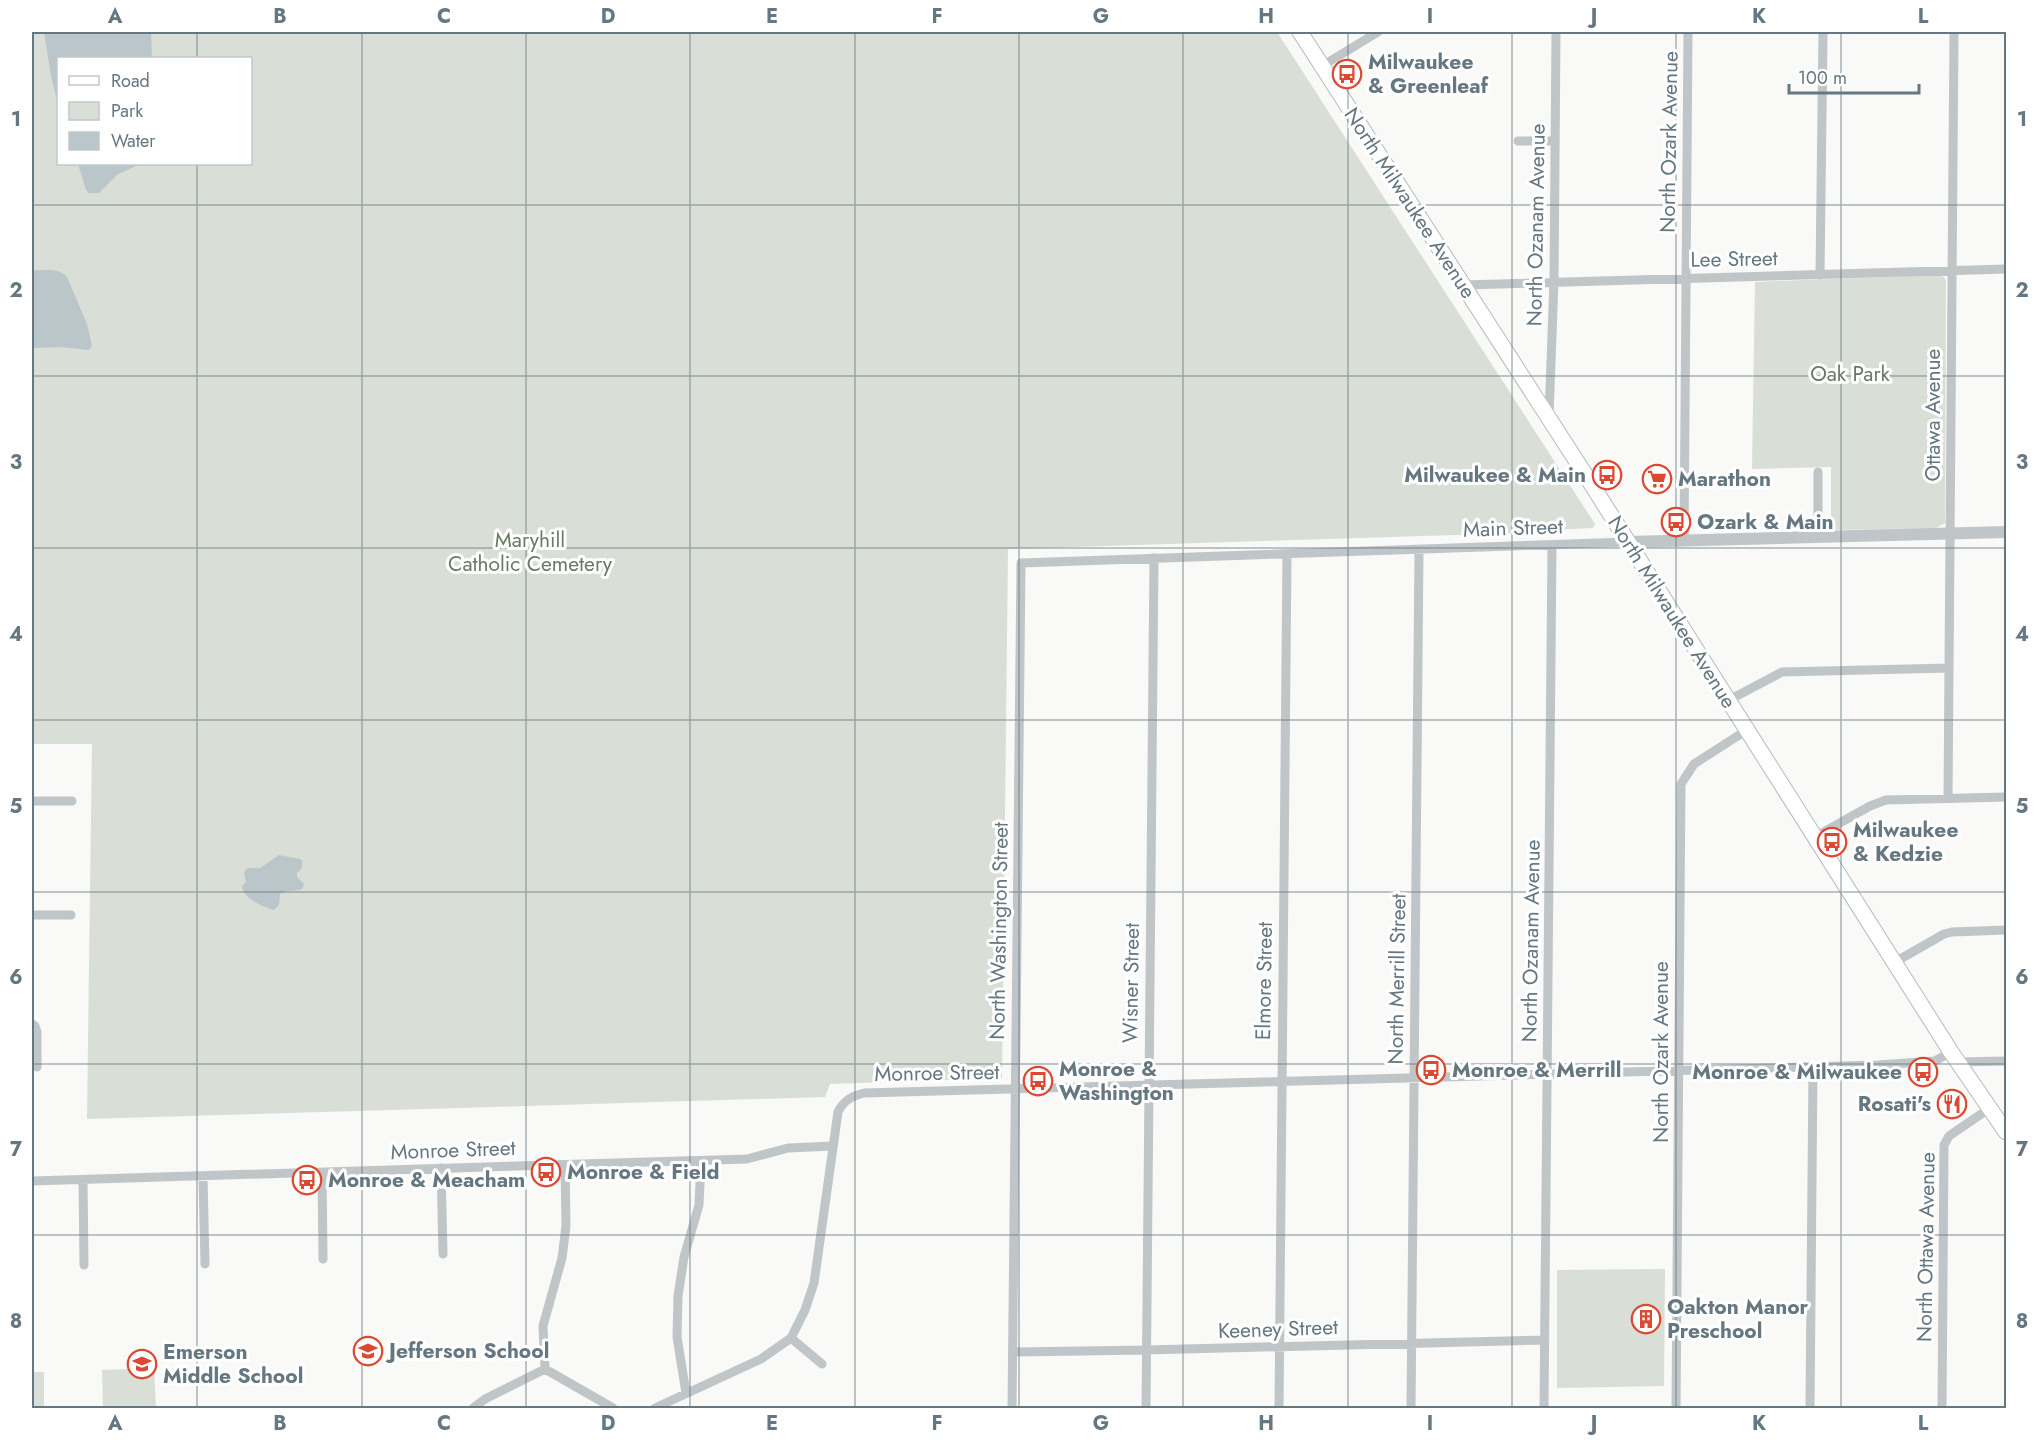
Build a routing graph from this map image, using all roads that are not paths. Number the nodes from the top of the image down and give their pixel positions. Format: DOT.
graph roads {
  1 [pos="1300,32"];
  2 [pos="1378,32"];
  3 [pos="1556,32"];
  4 [pos="1688,32"];
  5 [pos="1823,32"];
  6 [pos="1954,32"];
  7 [pos="1322,66"];
  8 [pos="1518,141"];
  9 [pos="1556,141"];
  10 [pos="2007,269"];
  11 [pos="1952,270"];
  12 [pos="1820,274"];
  13 [pos="1686,278"];
  14 [pos="1554,281"];
  15 [pos="1463,285"];
  16 [pos="1549,418"];
  17 [pos="1818,472"];
  18 [pos="2007,532"];
  19 [pos="1950,533"];
  20 [pos="1818,537"];
  21 [pos="1684,541"];
  22 [pos="1627,542"];
  23 [pos="1552,546"];
  24 [pos="1419,551"];
  25 [pos="1287,555"];
  26 [pos="1154,558"];
  27 [pos="1021,563"];
  28 [pos="1949,668"];
  29 [pos="1729,700"];
  30 [pos="1748,730"];
  31 [pos="2007,797"];
  32 [pos="1948,798"];
  33 [pos="32,801"];
  34 [pos="72,801"];
  35 [pos="1815,837"];
  36 [pos="32,915"];
  37 [pos="71,915"];
  38 [pos="2007,930"];
  39 [pos="1894,962"];
  40 [pos="32,1024"];
  41 [pos="1955,1057"];
  42 [pos="2007,1061"];
  43 [pos="37,1067"];
  44 [pos="1813,1067"];
  45 [pos="1678,1071"];
  46 [pos="1547,1074"];
  47 [pos="1414,1078"];
  48 [pos="1281,1083"];
  49 [pos="1148,1086"];
  50 [pos="1015,1089"];
  51 [pos="1990,1108"];
  52 [pos="2007,1132"];
  53 [pos="833,1146"];
  54 [pos="701,1161"];
  55 [pos="565,1165"];
  56 [pos="441,1168"];
  57 [pos="322,1173"];
  58 [pos="203,1177"];
  59 [pos="83,1180"];
  60 [pos="32,1181"];
  61 [pos="443,1254"];
  62 [pos="323,1259"];
  63 [pos="205,1264"];
  64 [pos="84,1265"];
  65 [pos="791,1338"];
  66 [pos="1544,1340"];
  67 [pos="1412,1343"];
  68 [pos="1280,1346"];
  69 [pos="1146,1350"];
  70 [pos="1013,1352"];
  71 [pos="822,1364"];
  72 [pos="545,1369"];
  73 [pos="686,1393"];
  74 [pos="475,1407"];
  75 [pos="613,1408"];
  76 [pos="654,1408"];
  77 [pos="1012,1408"];
  78 [pos="1146,1408"];
  79 [pos="1279,1408"];
  80 [pos="1411,1408"];
  81 [pos="1544,1408"];
  82 [pos="1676,1408"];
  83 [pos="1810,1408"];
  84 [pos="1942,1408"];
  1 -- 7 [label="main road, North Milwaukee Avenue"];
  2 -- 7 [label="street"];
  3 -- 9 [label="street, North Ozanam Avenue"];
  4 -- 13 [label="street, North Ozark Avenue"];
  5 -- 12 [label="street"];
  6 -- 11 [label="street, Ottawa Avenue"];
  7 -- 15 [label="main road, North Milwaukee Avenue"];
  8 -- 9 [label="street"];
  9 -- 14 [label="street, North Ozanam Avenue"];
  10 -- 11 [label="street, Lee Street"];
  11 -- 12 [label="street, Lee Street"];
  11 -- 19 [label="street, Ottawa Avenue"];
  12 -- 13 [label="street, Lee Street"];
  13 -- 14 [label="street, Lee Street"];
  13 -- 21 [label="street, North Ozark Avenue"];
  14 -- 15 [label="street, Lee Street"];
  14 -- 16 [label="street, North Ozanam Avenue"];
  15 -- 16 [label="main road, North Milwaukee Avenue"];
  16 -- 22 [label="main road, North Milwaukee Avenue"];
  17 -- 20 [label="street"];
  18 -- 19 [label="street, Main Street"];
  19 -- 20 [label="street, Main Street"];
  19 -- 28 [label="street, Ottawa Avenue"];
  20 -- 21 [label="street, Main Street"];
  21 -- 22 [label="street, Main Street"];
  22 -- 23 [label="street, Main Street"];
  22 -- 29 [label="main road, North Milwaukee Avenue"];
  23 -- 24 [label="street, Main Street"];
  23 -- 46 [label="street, North Ozanam Avenue"];
  24 -- 25 [label="street, Main Street"];
  24 -- 47 [label="street, North Merrill Street"];
  25 -- 26 [label="street, Main Street"];
  25 -- 48 [label="street, Elmore Street"];
  26 -- 27 [label="street, Main Street"];
  26 -- 49 [label="street, Wisner Street"];
  27 -- 50 [label="street, North Washington Street"];
  28 -- 29 [label="street"];
  28 -- 32 [label="street, Ottawa Avenue"];
  29 -- 30 [label="main road, North Milwaukee Avenue"];
  30 -- 35 [label="main road, North Milwaukee Avenue"];
  30 -- 45 [label="street, North Ozark Avenue"];
  31 -- 32 [label="street"];
  32 -- 35 [label="street"];
  33 -- 34 [label="street"];
  35 -- 39 [label="main road, North Milwaukee Avenue"];
  36 -- 37 [label="street"];
  38 -- 39 [label="street"];
  39 -- 41 [label="main road, North Milwaukee Avenue"];
  40 -- 43 [label="street"];
  41 -- 42 [label="street, Monroe Street"];
  41 -- 44 [label="street, Monroe Street"];
  41 -- 51 [label="main road, North Milwaukee Avenue"];
  44 -- 45 [label="street, Monroe Street"];
  44 -- 83 [label="street"];
  45 -- 46 [label="street, Monroe Street"];
  45 -- 82 [label="street, North Ozark Avenue"];
  46 -- 47 [label="street, Monroe Street"];
  46 -- 66 [label="street, North Ozanam Avenue"];
  47 -- 48 [label="street, Monroe Street"];
  47 -- 67 [label="street, North Merrill Street"];
  48 -- 49 [label="street, Monroe Street"];
  48 -- 68 [label="street, Elmore Street"];
  49 -- 50 [label="street, Monroe Street"];
  49 -- 69 [label="street, Wisner Street"];
  50 -- 53 [label="street, Monroe Street"];
  50 -- 70 [label="street, North Washington Street"];
  51 -- 52 [label="main road, North Milwaukee Avenue"];
  51 -- 84 [label="street, North Ottawa Avenue"];
  53 -- 54 [label="street, Monroe Street"];
  53 -- 65 [label="street"];
  54 -- 55 [label="street, Monroe Street"];
  54 -- 73 [label="street"];
  55 -- 56 [label="street, Monroe Street"];
  55 -- 72 [label="street"];
  56 -- 57 [label="street, Monroe Street"];
  56 -- 61 [label="street"];
  57 -- 58 [label="street, Monroe Street"];
  57 -- 62 [label="street"];
  58 -- 59 [label="street, Monroe Street"];
  58 -- 63 [label="street"];
  59 -- 60 [label="street, Monroe Street"];
  59 -- 64 [label="street"];
  65 -- 71 [label="street"];
  65 -- 73 [label="street"];
  66 -- 67 [label="street, Keeney Street"];
  66 -- 81 [label="street, North Ozanam Avenue"];
  67 -- 68 [label="street, Keeney Street"];
  67 -- 80 [label="street, North Merrill Street"];
  68 -- 69 [label="street, Keeney Street"];
  68 -- 79 [label="street, Elmore Street"];
  69 -- 70 [label="street, Keeney Street"];
  69 -- 78 [label="street, Wisner Street"];
  70 -- 77 [label="street, North Washington Street"];
  72 -- 74 [label="street"];
  72 -- 75 [label="street"];
  73 -- 76 [label="street"];
}
